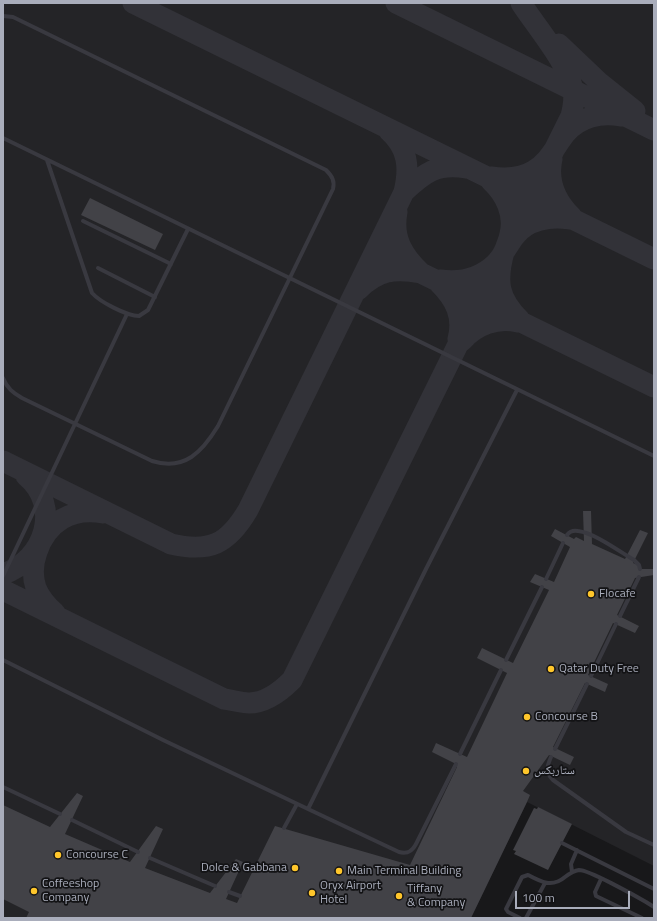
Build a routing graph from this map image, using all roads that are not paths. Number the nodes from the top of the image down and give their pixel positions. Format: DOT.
graph roads {
  1 [pos="3,16"];
  2 [pos="3,138"];
  3 [pos="47,160"];
  4 [pos="83,221"];
  5 [pos="188,229"];
  6 [pos="171,264"];
  7 [pos="98,268"];
  8 [pos="289,279"];
  9 [pos="155,297"];
  10 [pos="127,314"];
  11 [pos="3,378"];
  12 [pos="517,390"];
  13 [pos="75,423"];
  14 [pos="654,456"];
  15 [pos="567,535"];
  16 [pos="563,543"];
  17 [pos="640,569"];
  18 [pos="3,576"];
  19 [pos="639,577"];
  20 [pos="546,578"];
  21 [pos="542,587"];
  22 [pos="620,616"];
  23 [pos="616,624"];
  24 [pos="3,660"];
  25 [pos="506,660"];
  26 [pos="501,670"];
  27 [pos="590,676"];
  28 [pos="587,684"];
  29 [pos="555,749"];
  30 [pos="460,754"];
  31 [pos="551,756"];
  32 [pos="456,764"];
  33 [pos="3,787"];
  34 [pos="297,804"];
  35 [pos="308,809"];
  36 [pos="60,814"];
  37 [pos="72,820"];
  38 [pos="284,828"];
  39 [pos="562,843"];
  40 [pos="654,845"];
  41 [pos="578,850"];
  42 [pos="138,852"];
  43 [pos="150,858"];
  44 [pos="572,872"];
  45 [pos="601,879"];
  46 [pos="545,883"];
  47 [pos="215,886"];
  48 [pos="654,889"];
  49 [pos="229,892"];
  50 [pos="240,896"];
  51 [pos="646,902"];
  52 [pos="654,902"];
  53 [pos="654,908"];
  54 [pos="520,918"];
  55 [pos="526,918"];
  56 [pos="642,918"];
  1 -- 8 [label="lane"];
  2 -- 3 [label="lane"];
  3 -- 5 [label="lane"];
  3 -- 10 [label="lane"];
  4 -- 6 [label="lane"];
  5 -- 6 [label="lane"];
  5 -- 8 [label="lane"];
  6 -- 9 [label="lane"];
  7 -- 9 [label="lane"];
  8 -- 12 [label="lane"];
  8 -- 13 [label="lane"];
  9 -- 10 [label="lane"];
  10 -- 13 [label="lane"];
  11 -- 13 [label="lane"];
  12 -- 14 [label="lane"];
  12 -- 35 [label="lane"];
  13 -- 18 [label="lane"];
  15 -- 17 [label="lane"];
  16 -- 20 [label="lane"];
  19 -- 22 [label="lane"];
  21 -- 25 [label="lane"];
  23 -- 27 [label="lane"];
  24 -- 34 [label="lane"];
  26 -- 30 [label="lane"];
  28 -- 29 [label="lane"];
  31 -- 40 [label="lane"];
  32 -- 35 [label="lane"];
  33 -- 36 [label="lane"];
  34 -- 35 [label="lane"];
  34 -- 38 [label="lane"];
  37 -- 42 [label="lane"];
  39 -- 41 [label="lane"];
  41 -- 44 [label="lane"];
  41 -- 48 [label="lane"];
  43 -- 47 [label="lane"];
  44 -- 45 [label="lane"];
  44 -- 46 [label="lane"];
  45 -- 51 [label="lane"];
  45 -- 56 [label="lane"];
  46 -- 54 [label="lane"];
  46 -- 55 [label="lane"];
  49 -- 50 [label="lane"];
  51 -- 52 [label="lane"];
  51 -- 53 [label="lane"];
}
